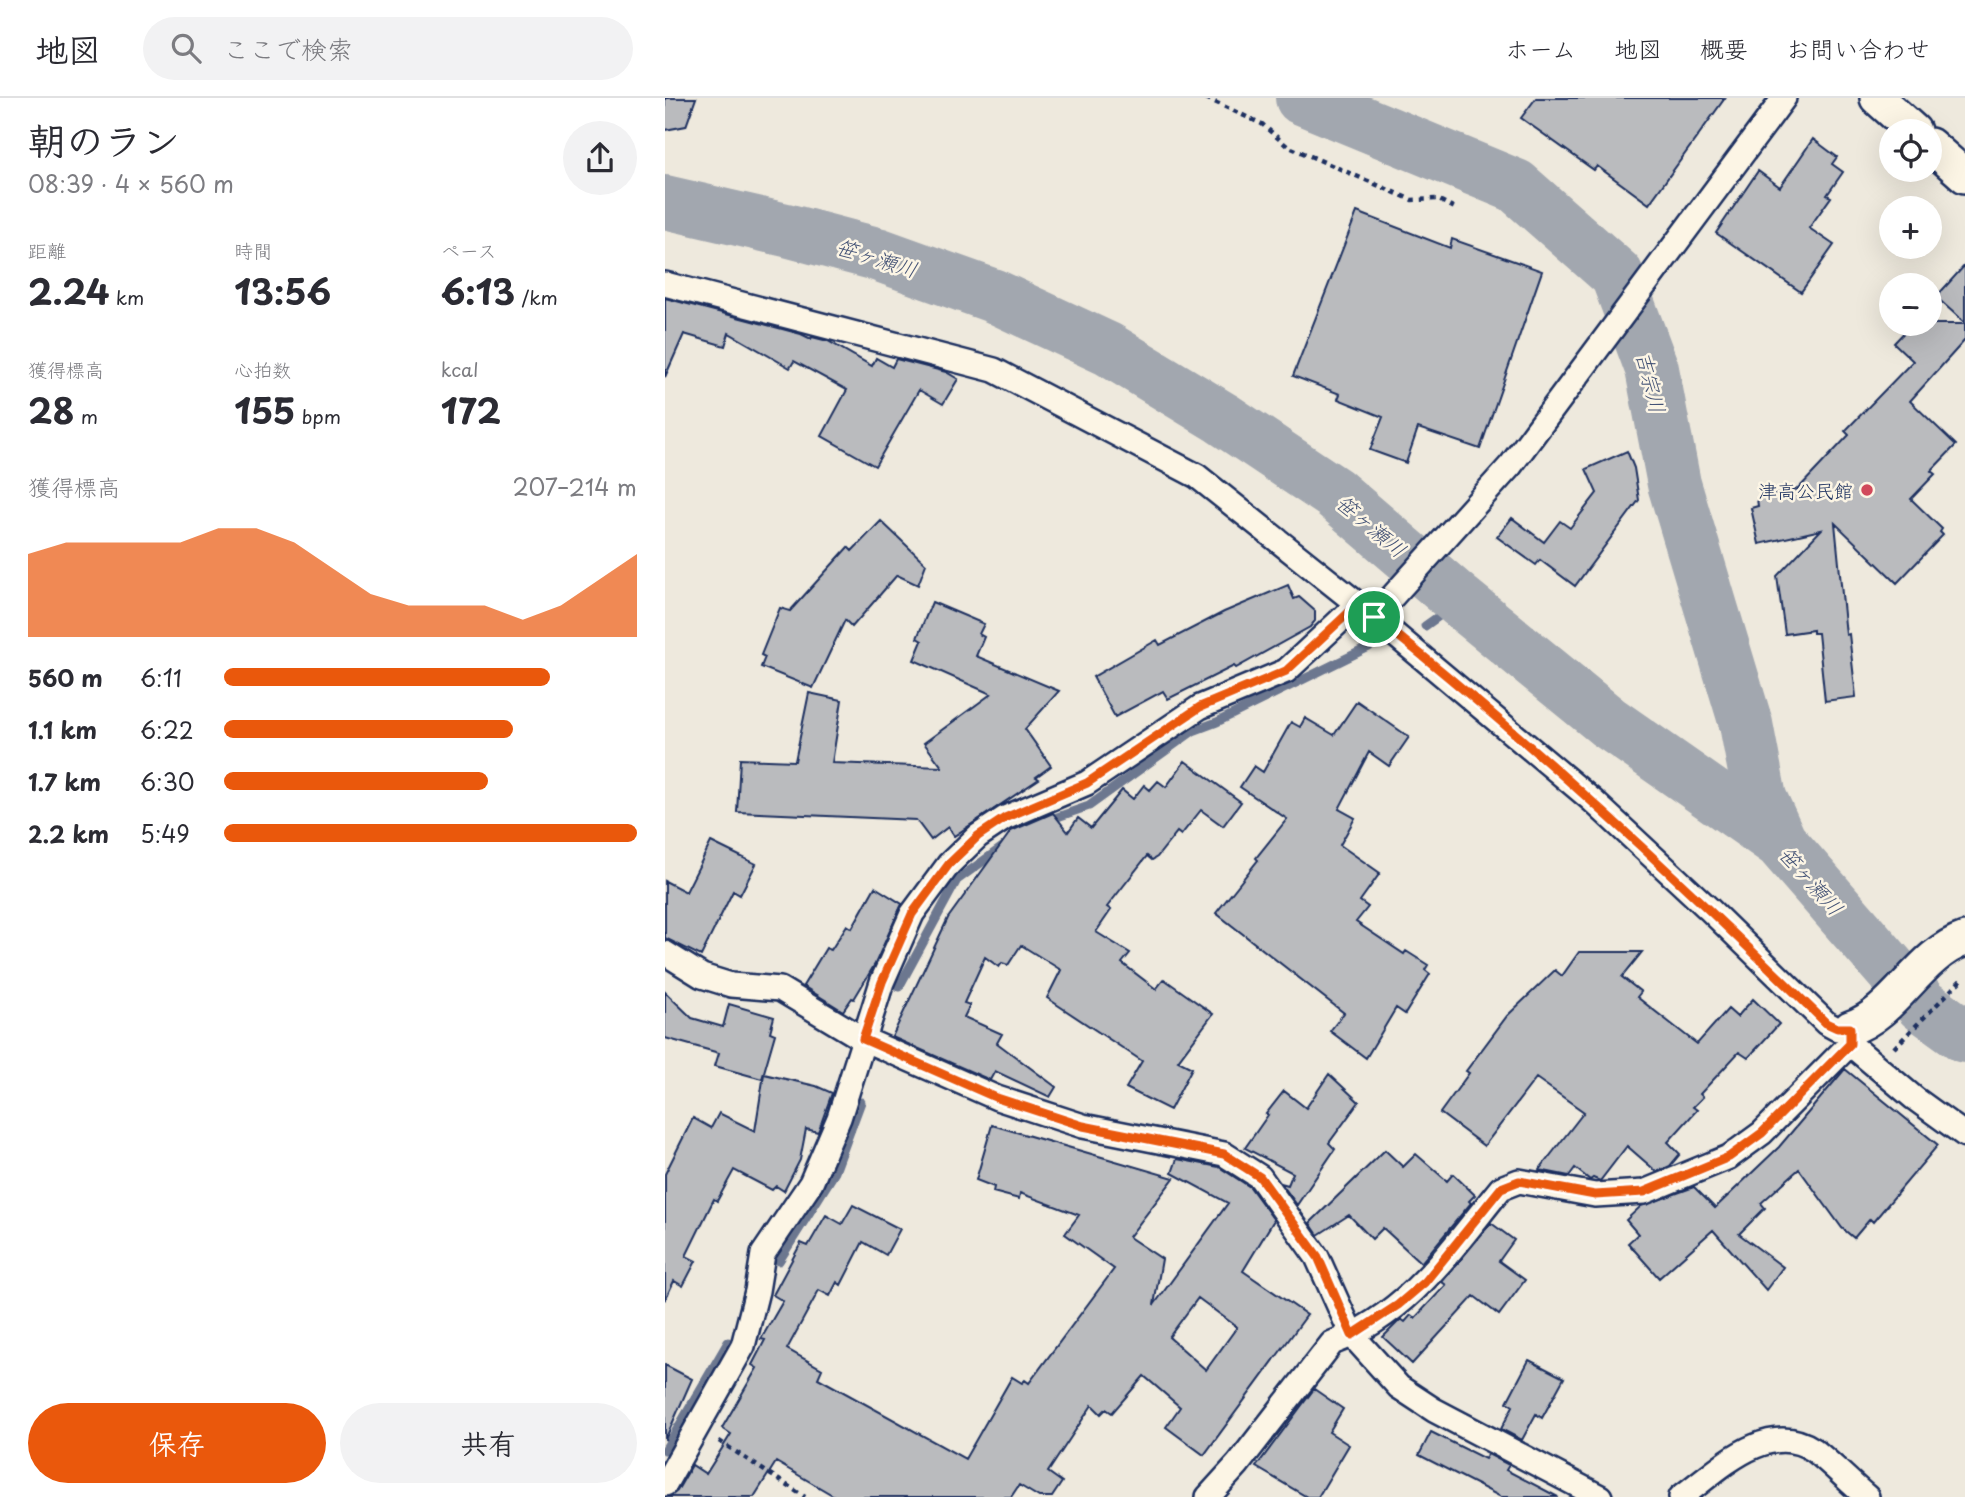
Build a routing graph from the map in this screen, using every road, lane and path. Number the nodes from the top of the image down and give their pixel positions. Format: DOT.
graph roads {
  1 [pos="1206,98"];
  2 [pos="1784,98"];
  3 [pos="1877,98"];
  4 [pos="1901,119"];
  5 [pos="1942,156"];
  6 [pos="1965,176"];
  7 [pos="1457,209"];
  8 [pos="665,284"];
  9 [pos="1366,611"];
  10 [pos="1954,943"];
  11 [pos="665,953"];
  12 [pos="1965,977"];
  13 [pos="1853,1032"];
  14 [pos="863,1039"];
  15 [pos="1893,1049"];
  16 [pos="1965,1135"];
  17 [pos="1352,1335"];
  18 [pos="698,1427"];
  19 [pos="665,1484"];
  20 [pos="805,1497"];
  21 [pos="1208,1497"];
  22 [pos="1600,1497"];
  23 [pos="1681,1497"];
  24 [pos="1867,1497"];
  1 -- 7 [label="path"];
  2 -- 9 [label="street"];
  3 -- 4 [label="street"];
  5 -- 6 [label="street"];
  8 -- 9 [label="street"];
  9 -- 13 [label="street"];
  9 -- 14 [label="street"];
  10 -- 13 [label="street"];
  11 -- 14 [label="street"];
  12 -- 15 [label="path"];
  13 -- 16 [label="street"];
  13 -- 17 [label="street"];
  14 -- 17 [label="street"];
  14 -- 18 [label="street"];
  17 -- 21 [label="street"];
  17 -- 22 [label="street"];
  18 -- 19 [label="street"];
  18 -- 20 [label="path"];
  23 -- 24 [label="street"];
}
